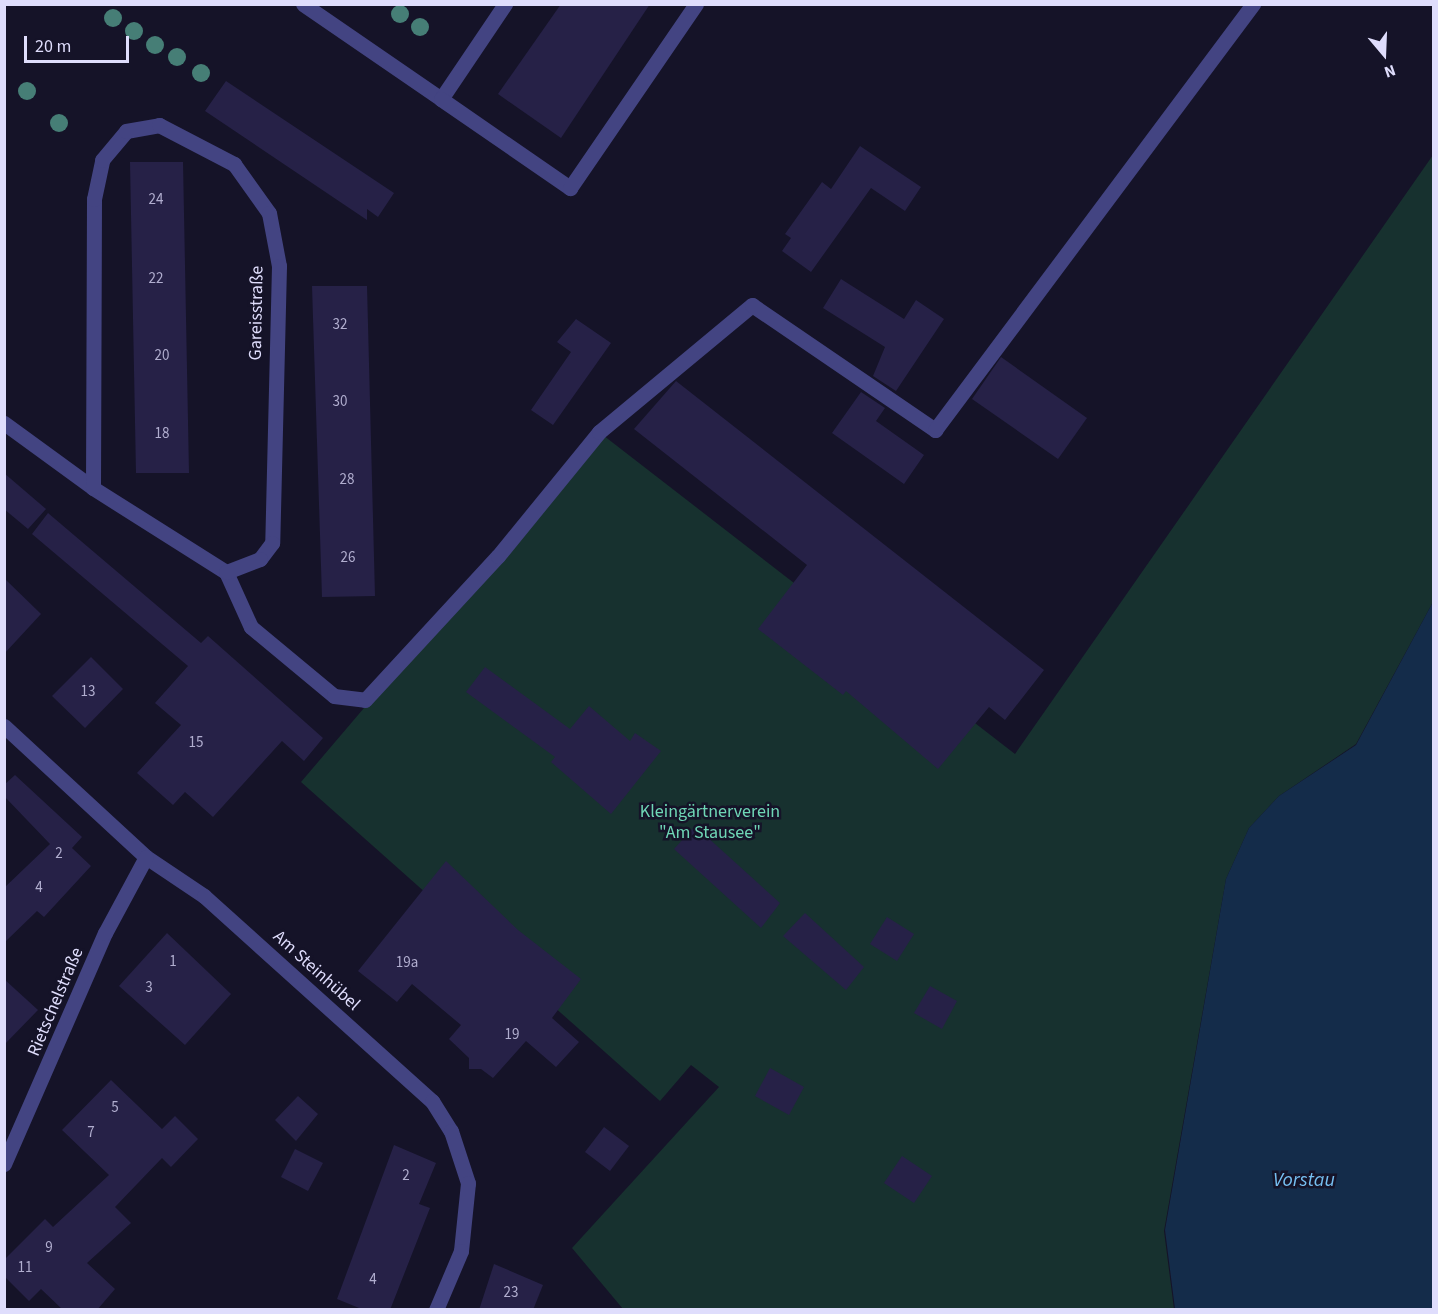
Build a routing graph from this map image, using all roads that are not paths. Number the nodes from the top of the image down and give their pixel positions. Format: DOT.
graph roads {
  1 [pos="303,4"];
  2 [pos="506,4"];
  3 [pos="696,4"];
  4 [pos="1252,4"];
  5 [pos="441,99"];
  6 [pos="4,423"];
  7 [pos="93,488"];
  8 [pos="226,572"];
  9 [pos="4,726"];
  10 [pos="146,857"];
  11 [pos="4,1164"];
  12 [pos="436,1310"];
  1 -- 5 [label="street"];
  2 -- 5 [label="street"];
  3 -- 5 [label="street"];
  4 -- 8 [label="street"];
  6 -- 7 [label="street"];
  7 -- 8 [label="street"];
  7 -- 8 [label="street, Gareisstraße"];
  9 -- 10 [label="street, Am Steinhübel"];
  10 -- 11 [label="street, Rietschelstraße"];
  10 -- 12 [label="street, Am Steinhübel"];
}
